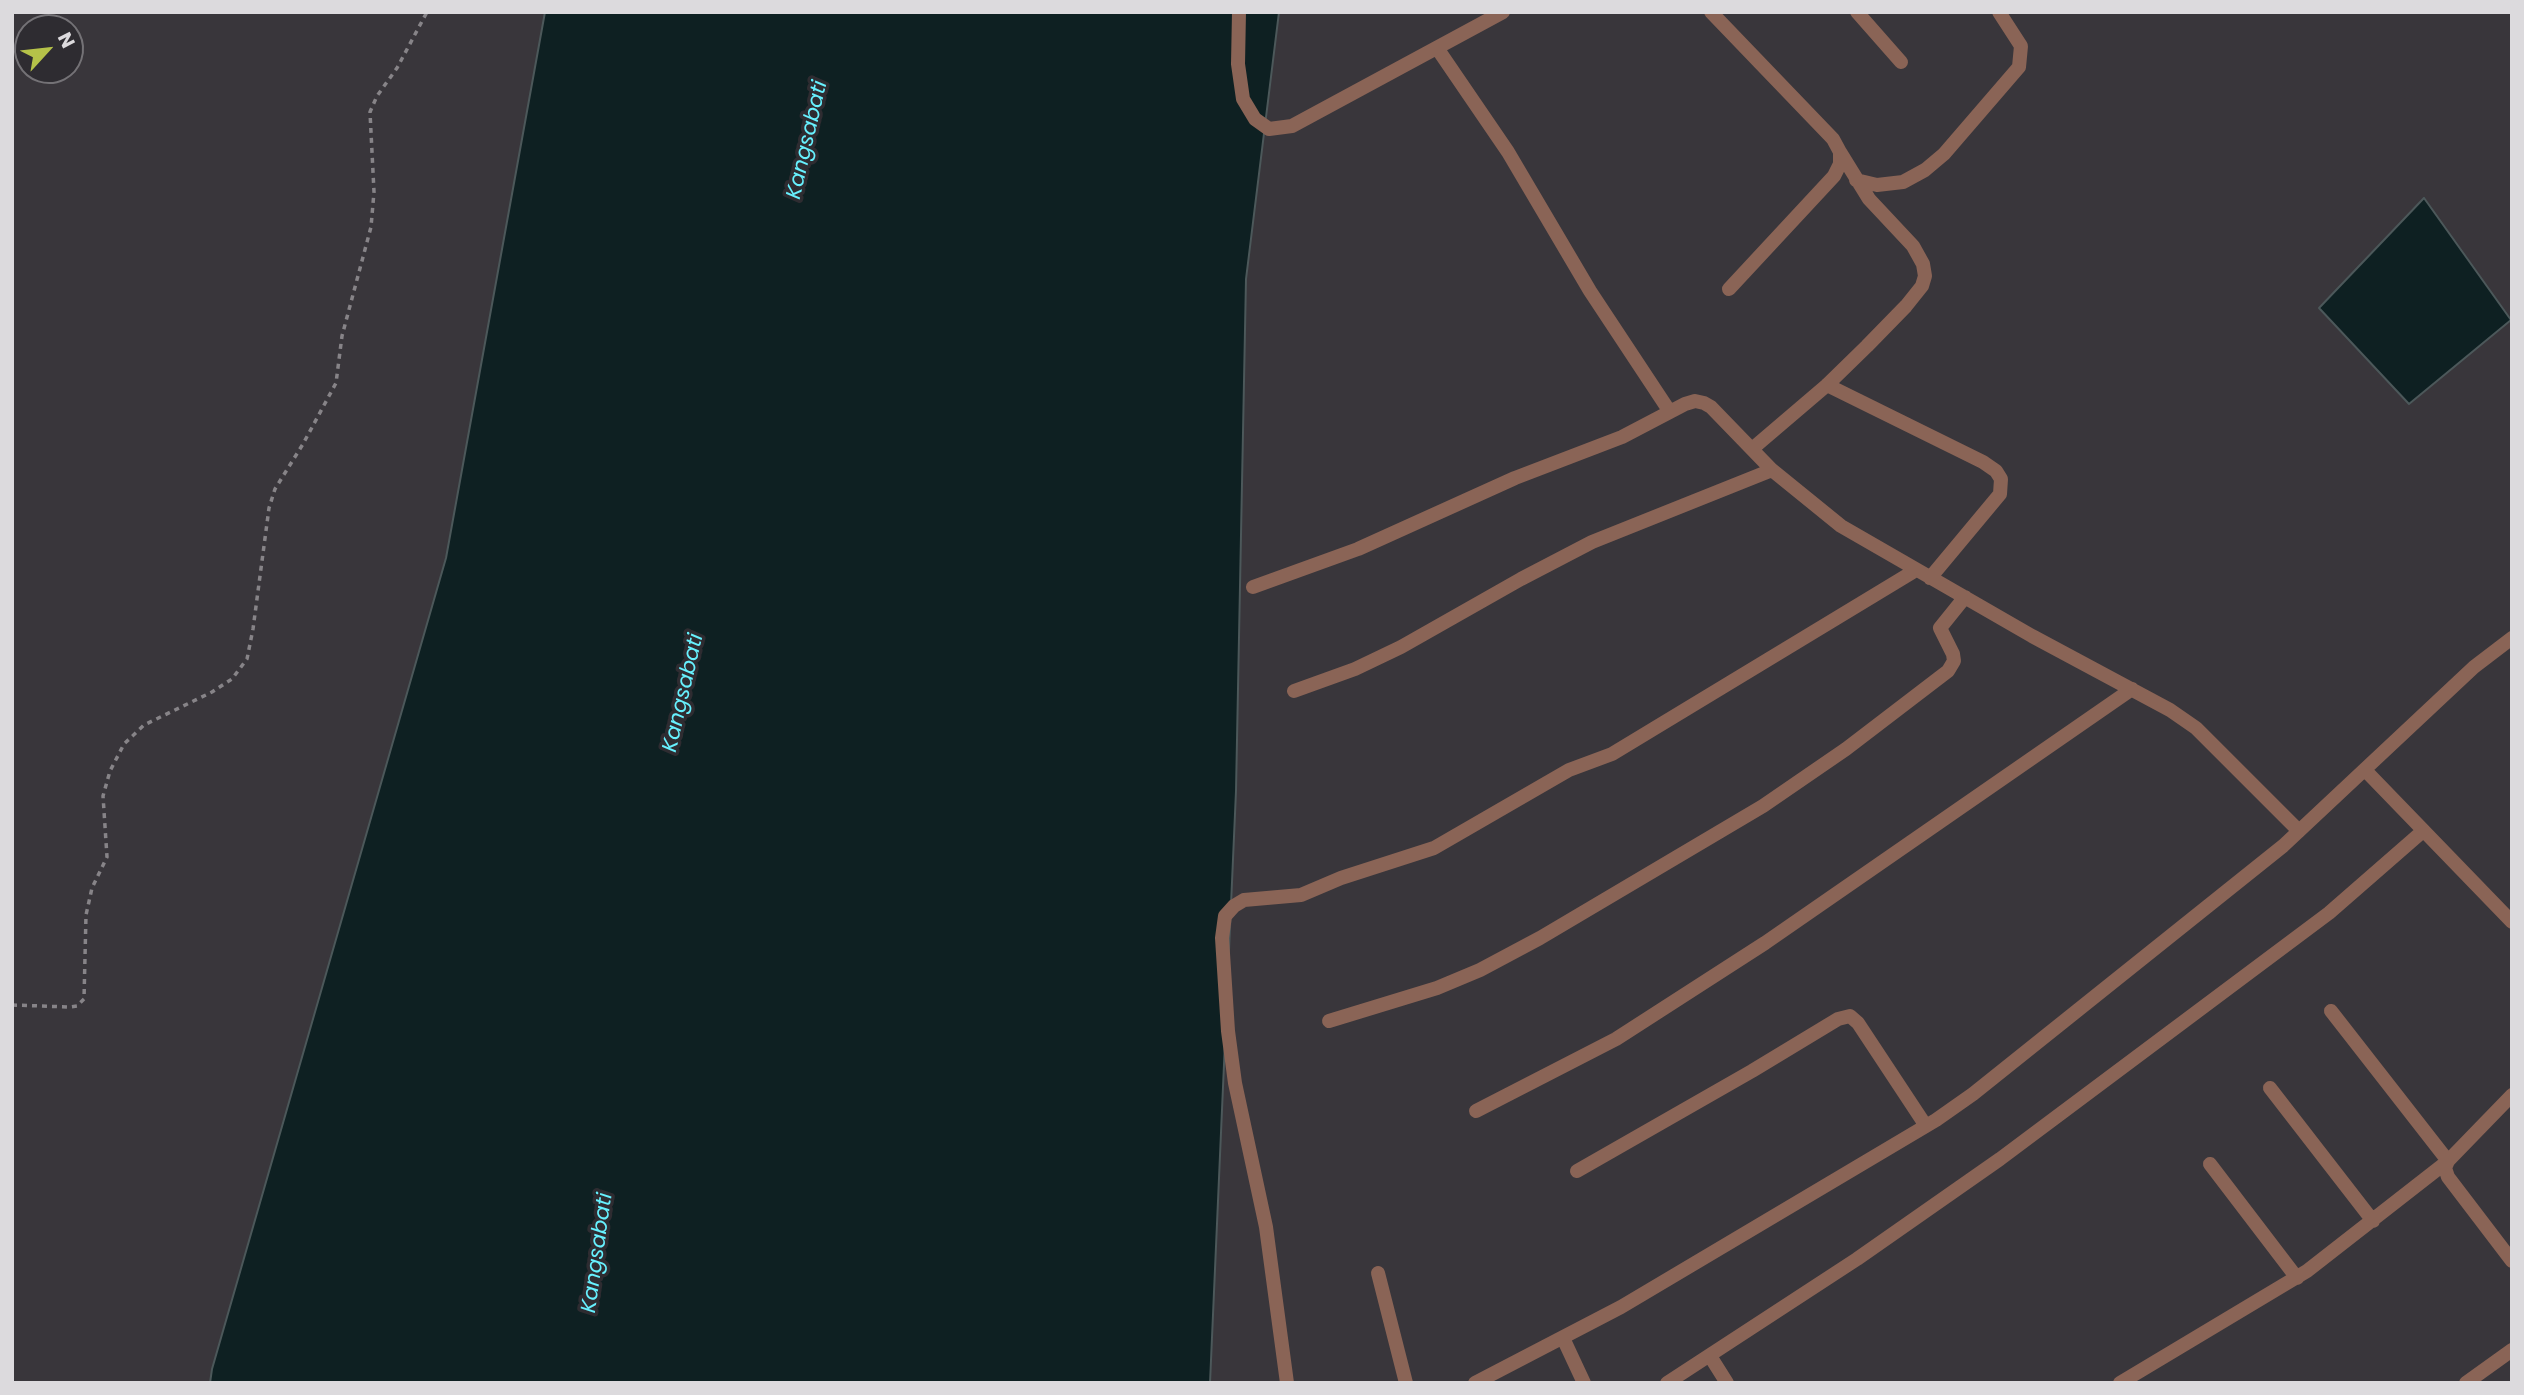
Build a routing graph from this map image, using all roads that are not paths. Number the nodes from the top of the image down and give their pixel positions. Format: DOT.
graph roads {
  1 [pos="1239,12"];
  2 [pos="1503,12"];
  3 [pos="1711,12"];
  4 [pos="1857,12"];
  5 [pos="1999,12"];
  6 [pos="1437,48"];
  7 [pos="1901,62"];
  8 [pos="1839,152"];
  9 [pos="1856,180"];
  10 [pos="1729,289"];
  11 [pos="1828,385"];
  12 [pos="1670,411"];
  13 [pos="1752,449"];
  14 [pos="1772,470"];
  15 [pos="1916,570"];
  16 [pos="1930,578"];
  17 [pos="1253,587"];
  18 [pos="1965,597"];
  19 [pos="2512,638"];
  20 [pos="2133,689"];
  21 [pos="1294,691"];
  22 [pos="2365,770"];
  23 [pos="2299,831"];
  24 [pos="2423,831"];
  25 [pos="2512,922"];
  26 [pos="2331,1011"];
  27 [pos="1329,1021"];
  28 [pos="2270,1088"];
  29 [pos="2512,1095"];
  30 [pos="1476,1111"];
  31 [pos="1926,1126"];
  32 [pos="2448,1161"];
  33 [pos="2210,1164"];
  34 [pos="1577,1171"];
  35 [pos="2373,1222"];
  36 [pos="2512,1261"];
  37 [pos="1378,1273"];
  38 [pos="2297,1278"];
  39 [pos="1563,1338"];
  40 [pos="2512,1350"];
  41 [pos="1710,1356"];
  42 [pos="1287,1383"];
  43 [pos="1406,1383"];
  44 [pos="1475,1383"];
  45 [pos="1584,1383"];
  46 [pos="1667,1383"];
  47 [pos="1727,1383"];
  48 [pos="2120,1383"];
  49 [pos="2466,1383"];
  1 -- 6 [label="street"];
  2 -- 6 [label="street"];
  3 -- 8 [label="street"];
  4 -- 7 [label="street"];
  5 -- 9 [label="street"];
  6 -- 12 [label="street"];
  8 -- 9 [label="street"];
  8 -- 10 [label="street"];
  9 -- 11 [label="street"];
  11 -- 13 [label="street"];
  11 -- 16 [label="street"];
  12 -- 13 [label="street"];
  12 -- 17 [label="street"];
  13 -- 14 [label="street"];
  14 -- 15 [label="street"];
  14 -- 21 [label="street"];
  15 -- 16 [label="street"];
  15 -- 42 [label="street"];
  16 -- 18 [label="street"];
  18 -- 20 [label="street"];
  18 -- 27 [label="street"];
  19 -- 22 [label="street"];
  20 -- 23 [label="street"];
  20 -- 30 [label="street"];
  22 -- 23 [label="street"];
  22 -- 24 [label="street"];
  23 -- 31 [label="street"];
  24 -- 25 [label="street"];
  24 -- 41 [label="street"];
  26 -- 32 [label="street"];
  28 -- 35 [label="street"];
  29 -- 32 [label="street"];
  31 -- 34 [label="street"];
  31 -- 39 [label="street"];
  32 -- 35 [label="street"];
  32 -- 36 [label="street"];
  33 -- 38 [label="street"];
  35 -- 38 [label="street"];
  37 -- 43 [label="street"];
  38 -- 48 [label="street"];
  39 -- 44 [label="street"];
  39 -- 45 [label="street"];
  40 -- 49 [label="street"];
  41 -- 46 [label="street"];
  41 -- 47 [label="street"];
}
